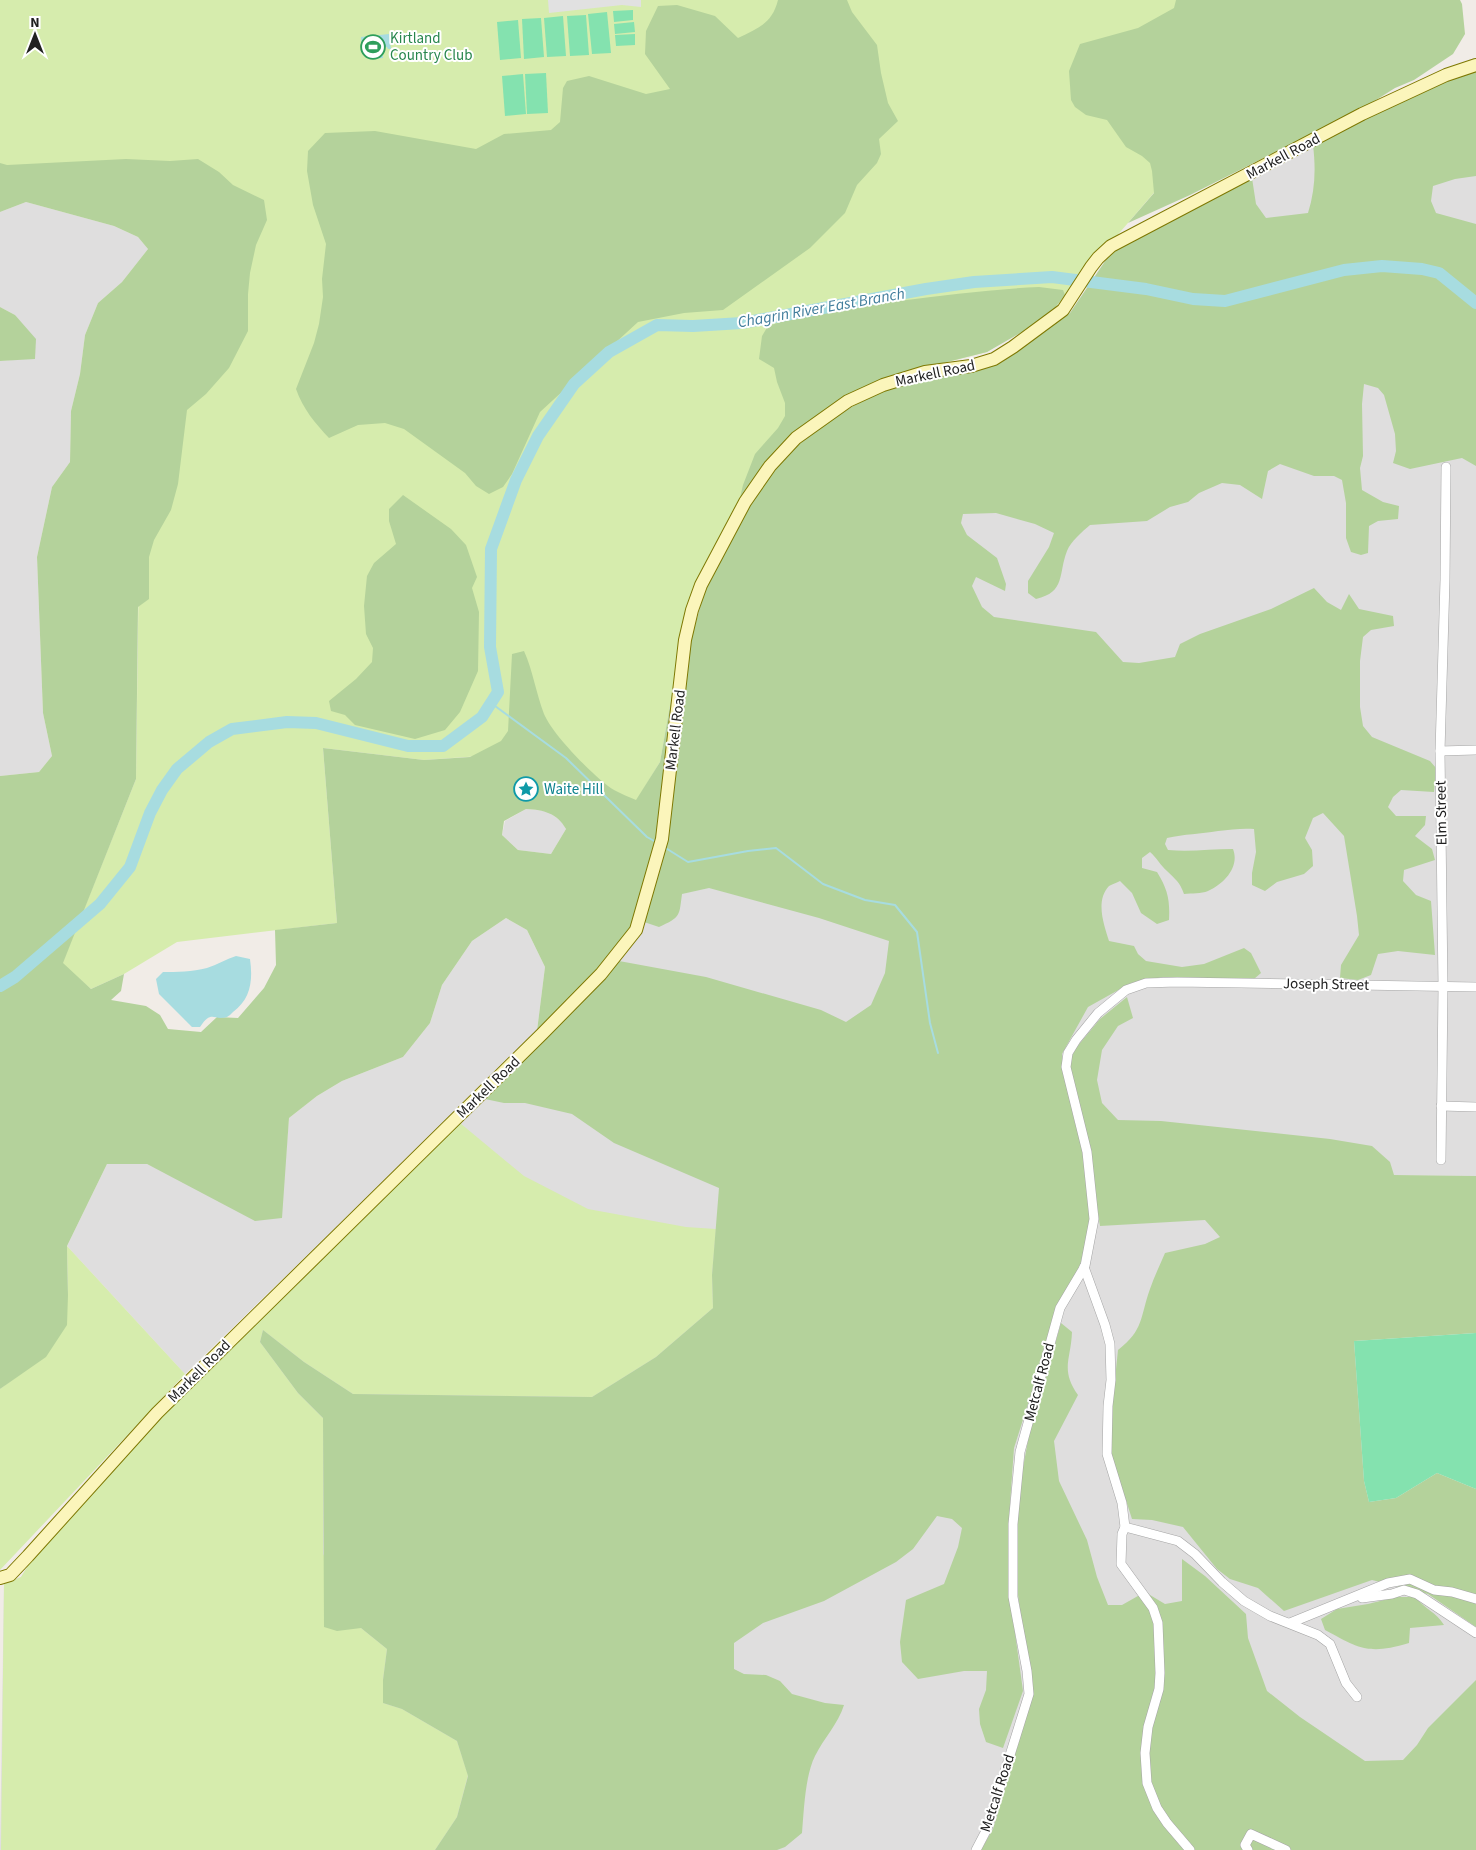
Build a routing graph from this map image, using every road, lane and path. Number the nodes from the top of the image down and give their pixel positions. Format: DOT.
graph roads {
  1 [pos="1476,65"];
  2 [pos="1446,467"];
  3 [pos="1476,750"];
  4 [pos="1440,751"];
  5 [pos="1177,982"];
  6 [pos="1443,986"];
  7 [pos="1476,987"];
  8 [pos="1441,1106"];
  9 [pos="1476,1107"];
  10 [pos="1441,1160"];
  11 [pos="1084,1267"];
  12 [pos="1125,1527"];
  13 [pos="0,1578"];
  14 [pos="1476,1599"];
  15 [pos="1348,1600"];
  16 [pos="1290,1623"];
  17 [pos="1476,1633"];
  18 [pos="1357,1697"];
  19 [pos="976,1850"];
  20 [pos="1190,1850"];
  21 [pos="1248,1850"];
  22 [pos="1286,1850"];
  1 -- 13 [label="street, Markell Road"];
  2 -- 4 [label="street, Elm Street"];
  3 -- 4 [label="street"];
  4 -- 6 [label="street, Elm Street"];
  5 -- 6 [label="street, Joseph Street"];
  5 -- 11 [label="street, Metcalf Road"];
  6 -- 7 [label="street, Joseph Street"];
  6 -- 8 [label="street, Elm Street"];
  8 -- 9 [label="street"];
  8 -- 10 [label="street, Elm Street"];
  11 -- 12 [label="street"];
  11 -- 19 [label="street, Metcalf Road"];
  12 -- 16 [label="street"];
  12 -- 20 [label="street"];
  14 -- 15 [label="street"];
  15 -- 16 [label="street"];
  15 -- 17 [label="street"];
  16 -- 18 [label="street"];
  21 -- 22 [label="street"];
}
